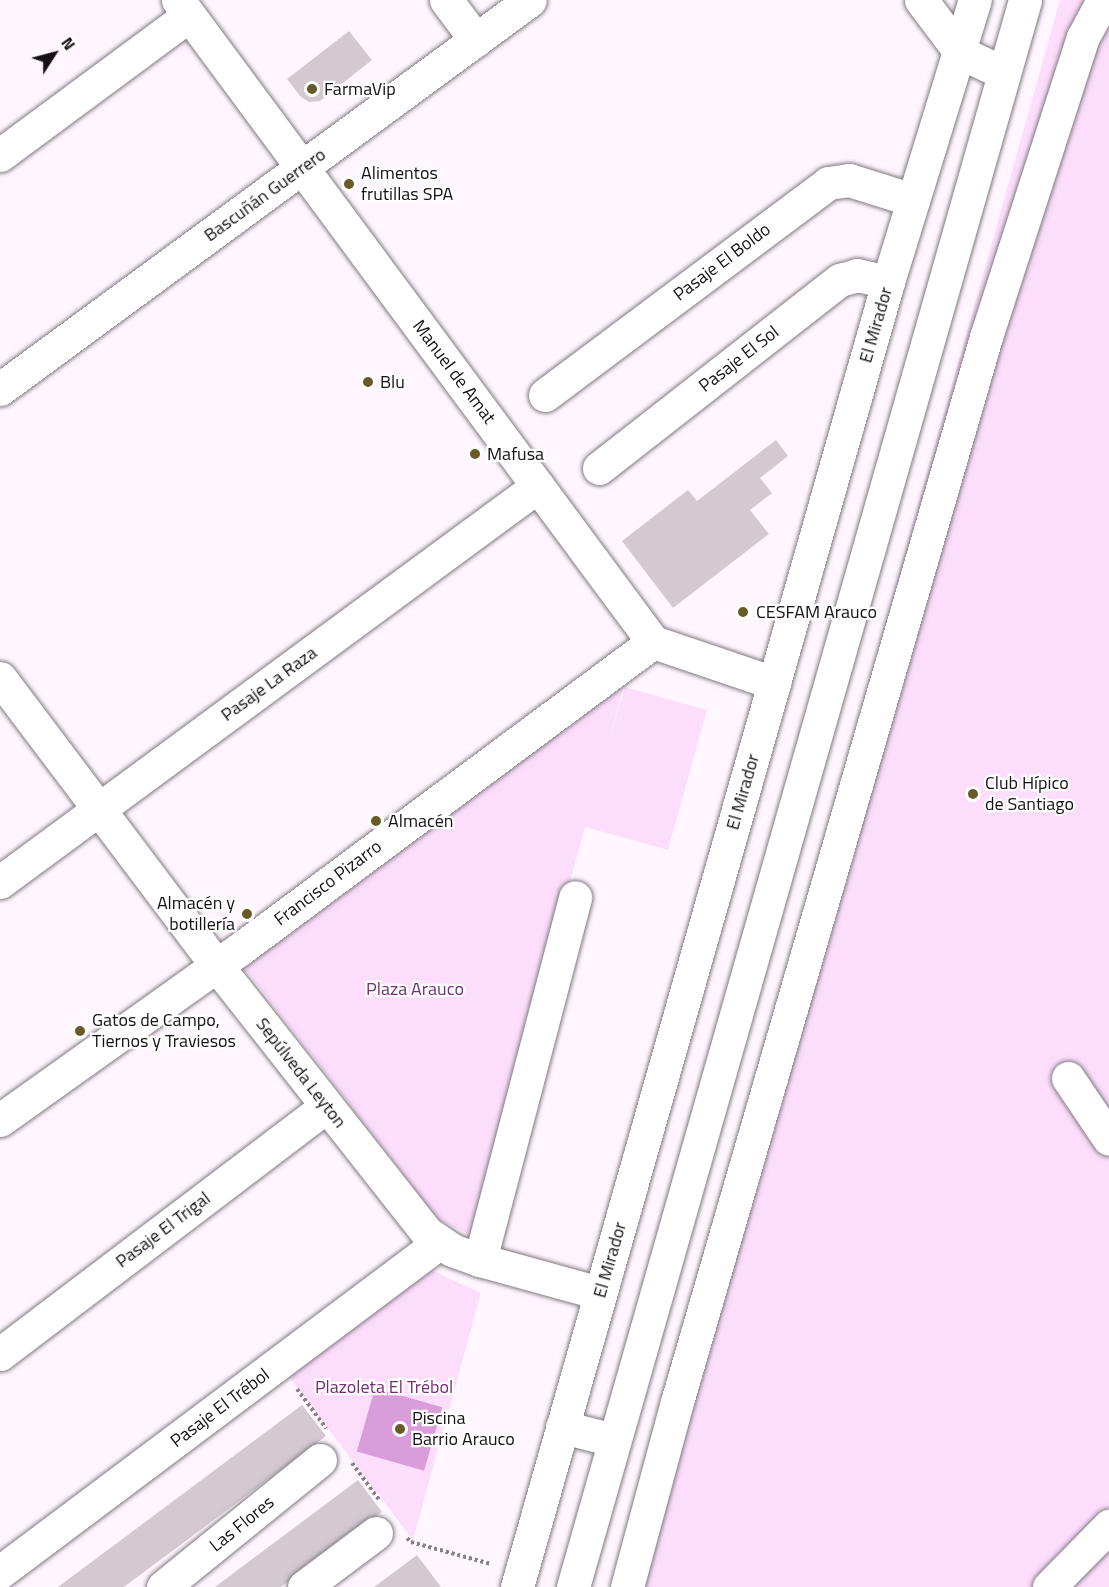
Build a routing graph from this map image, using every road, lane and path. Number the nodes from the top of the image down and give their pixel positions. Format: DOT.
graph roads {
  1 [pos="446,0"];
  2 [pos="530,0"];
  3 [pos="921,0"];
  4 [pos="975,0"];
  5 [pos="1025,0"];
  6 [pos="1103,0"];
  7 [pos="183,7"];
  8 [pos="476,40"];
  9 [pos="961,53"];
  10 [pos="1004,73"];
  11 [pos="0,155"];
  12 [pos="302,168"];
  13 [pos="913,200"];
  14 [pos="888,282"];
  15 [pos="0,389"];
  16 [pos="545,395"];
  17 [pos="599,468"];
  18 [pos="538,486"];
  19 [pos="653,642"];
  20 [pos="0,678"];
  21 [pos="774,683"];
  22 [pos="744,788"];
  23 [pos="794,805"];
  24 [pos="99,809"];
  25 [pos="0,882"];
  26 [pos="574,897"];
  27 [pos="217,966"];
  28 [pos="1068,1078"];
  29 [pos="327,1106"];
  30 [pos="0,1120"];
  31 [pos="1109,1139"];
  32 [pos="440,1242"];
  33 [pos="480,1260"];
  34 [pos="600,1293"];
  35 [pos="0,1354"];
  36 [pos="278,1364"];
  37 [pos="562,1427"];
  38 [pos="614,1440"];
  39 [pos="333,1451"];
  40 [pos="389,1526"];
  41 [pos="1109,1526"];
  42 [pos="0,1572"];
  43 [pos="519,1580"];
  44 [pos="163,1587"];
  45 [pos="304,1587"];
  46 [pos="573,1587"];
  47 [pos="627,1587"];
  48 [pos="1049,1587"];
  1 -- 8 [label="street"];
  2 -- 8 [label="street, Bascuñán Guerrero"];
  3 -- 9 [label="street"];
  4 -- 9 [label="street, El Mirador"];
  5 -- 10 [label="street"];
  6 -- 47 [label="street"];
  7 -- 11 [label="street"];
  7 -- 12 [label="street, Manuel de Amat"];
  8 -- 12 [label="street, Bascuñán Guerrero"];
  9 -- 10 [label="street"];
  9 -- 13 [label="street, El Mirador"];
  10 -- 23 [label="street"];
  12 -- 15 [label="street, Bascuñán Guerrero"];
  12 -- 18 [label="street, Manuel de Amat"];
  13 -- 14 [label="street, El Mirador"];
  13 -- 16 [label="street, Pasaje El Boldo"];
  14 -- 17 [label="street, Pasaje El Sol"];
  14 -- 21 [label="street, El Mirador"];
  18 -- 19 [label="street, Manuel de Amat"];
  18 -- 24 [label="street, Pasaje La Raza"];
  19 -- 21 [label="street"];
  19 -- 27 [label="street, Francisco Pizarro"];
  20 -- 24 [label="street, Sepúlveda Leyton"];
  21 -- 22 [label="street, El Mirador"];
  22 -- 23 [label="street"];
  22 -- 34 [label="street, El Mirador"];
  23 -- 38 [label="street"];
  24 -- 25 [label="street, Pasaje La Raza"];
  24 -- 27 [label="street, Sepúlveda Leyton"];
  26 -- 33 [label="street"];
  27 -- 29 [label="street, Sepúlveda Leyton"];
  27 -- 30 [label="street, Francisco Pizarro"];
  28 -- 31 [label="street"];
  29 -- 32 [label="street, Sepúlveda Leyton"];
  29 -- 35 [label="street, Pasaje El Trigal"];
  32 -- 33 [label="street, Sepúlveda Leyton"];
  32 -- 36 [label="street, Pasaje El Trébol"];
  33 -- 34 [label="street, Sepúlveda Leyton"];
  34 -- 37 [label="street, El Mirador"];
  36 -- 39 [label="path"];
  36 -- 42 [label="street, Pasaje El Trébol"];
  37 -- 38 [label="street"];
  37 -- 43 [label="street, El Mirador"];
  38 -- 46 [label="street"];
  39 -- 40 [label="path"];
  39 -- 44 [label="street, Las Flores"];
  40 -- 43 [label="path"];
  40 -- 45 [label="street"];
  41 -- 48 [label="street"];
}
